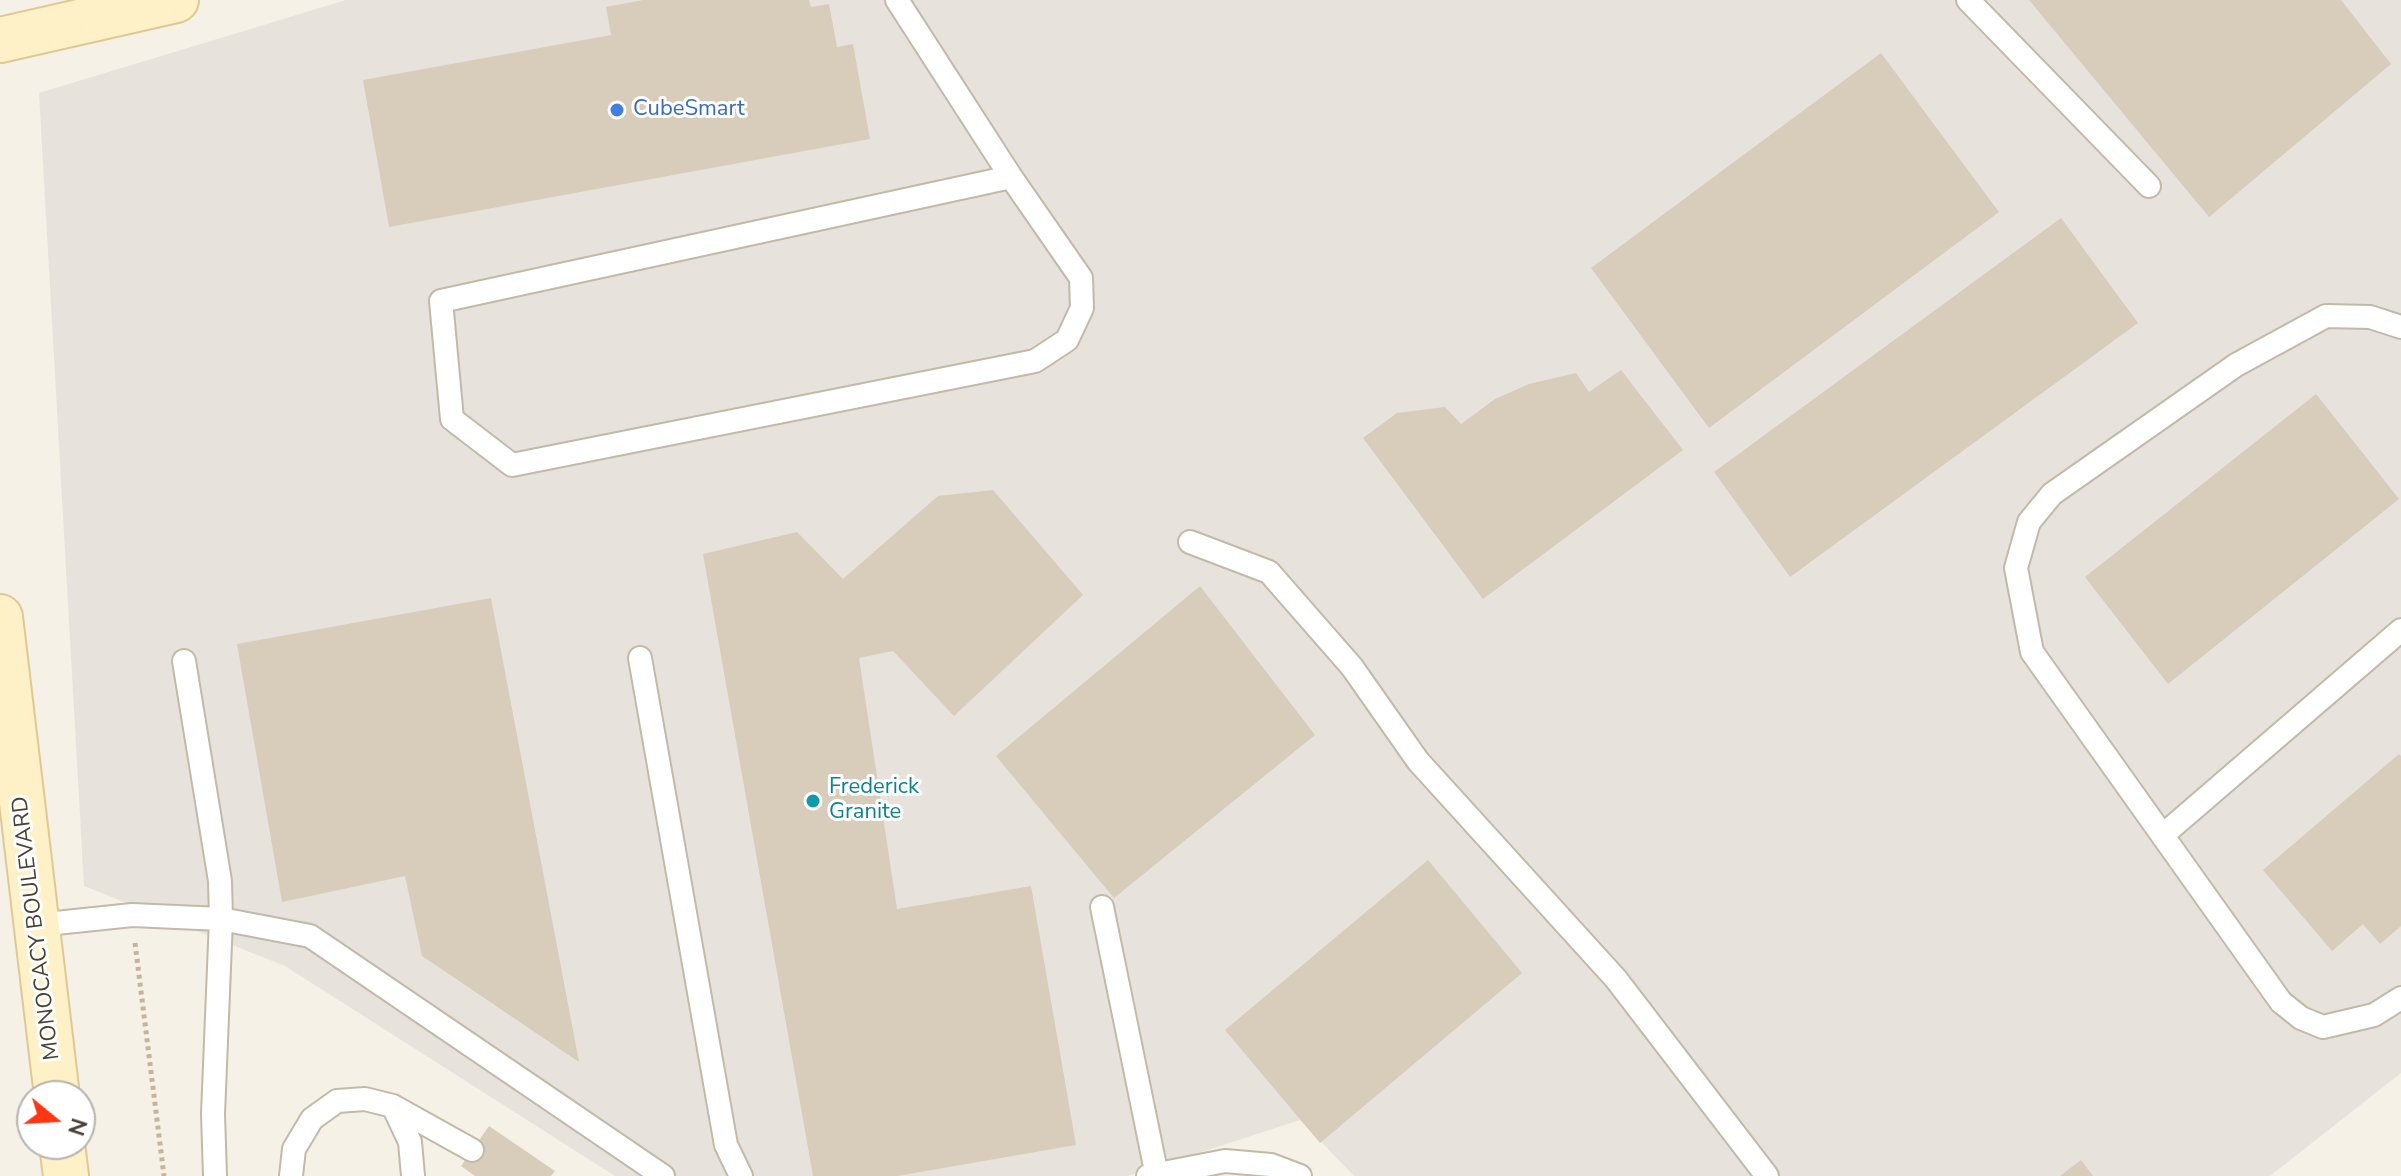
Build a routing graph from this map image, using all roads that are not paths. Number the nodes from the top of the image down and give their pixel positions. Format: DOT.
graph roads {
  1 [pos="176,0"];
  2 [pos="897,0"];
  3 [pos="1968,0"];
  4 [pos="0,40"];
  5 [pos="1011,177"];
  6 [pos="2149,186"];
  7 [pos="2401,327"];
  8 [pos="1190,542"];
  9 [pos="0,617"];
  10 [pos="2401,630"];
  11 [pos="640,658"];
  12 [pos="184,661"];
  13 [pos="2163,835"];
  14 [pos="1102,907"];
  15 [pos="221,919"];
  16 [pos="37,925"];
  17 [pos="2401,998"];
  18 [pos="55,1080"];
  19 [pos="393,1106"];
  20 [pos="472,1150"];
  21 [pos="215,1176"];
  22 [pos="291,1176"];
  23 [pos="413,1176"];
  24 [pos="663,1176"];
  25 [pos="741,1176"];
  26 [pos="1154,1176"];
  27 [pos="1300,1176"];
  28 [pos="1767,1176"];
  1 -- 4 [label="main road"];
  2 -- 5 [label="lane"];
  3 -- 6 [label="lane"];
  5 -- 5 [label="lane"];
  7 -- 13 [label="lane"];
  8 -- 28 [label="lane"];
  9 -- 16 [label="main road, MONOCACY BOULEVARD"];
  10 -- 13 [label="lane"];
  11 -- 25 [label="lane"];
  12 -- 15 [label="lane"];
  13 -- 17 [label="lane"];
  14 -- 26 [label="lane"];
  15 -- 16 [label="lane"];
  15 -- 21 [label="lane"];
  15 -- 24 [label="lane"];
  16 -- 18 [label="main road, MONOCACY BOULEVARD"];
  19 -- 20 [label="lane"];
  19 -- 22 [label="lane"];
  19 -- 23 [label="lane"];
  26 -- 27 [label="lane"];
}
